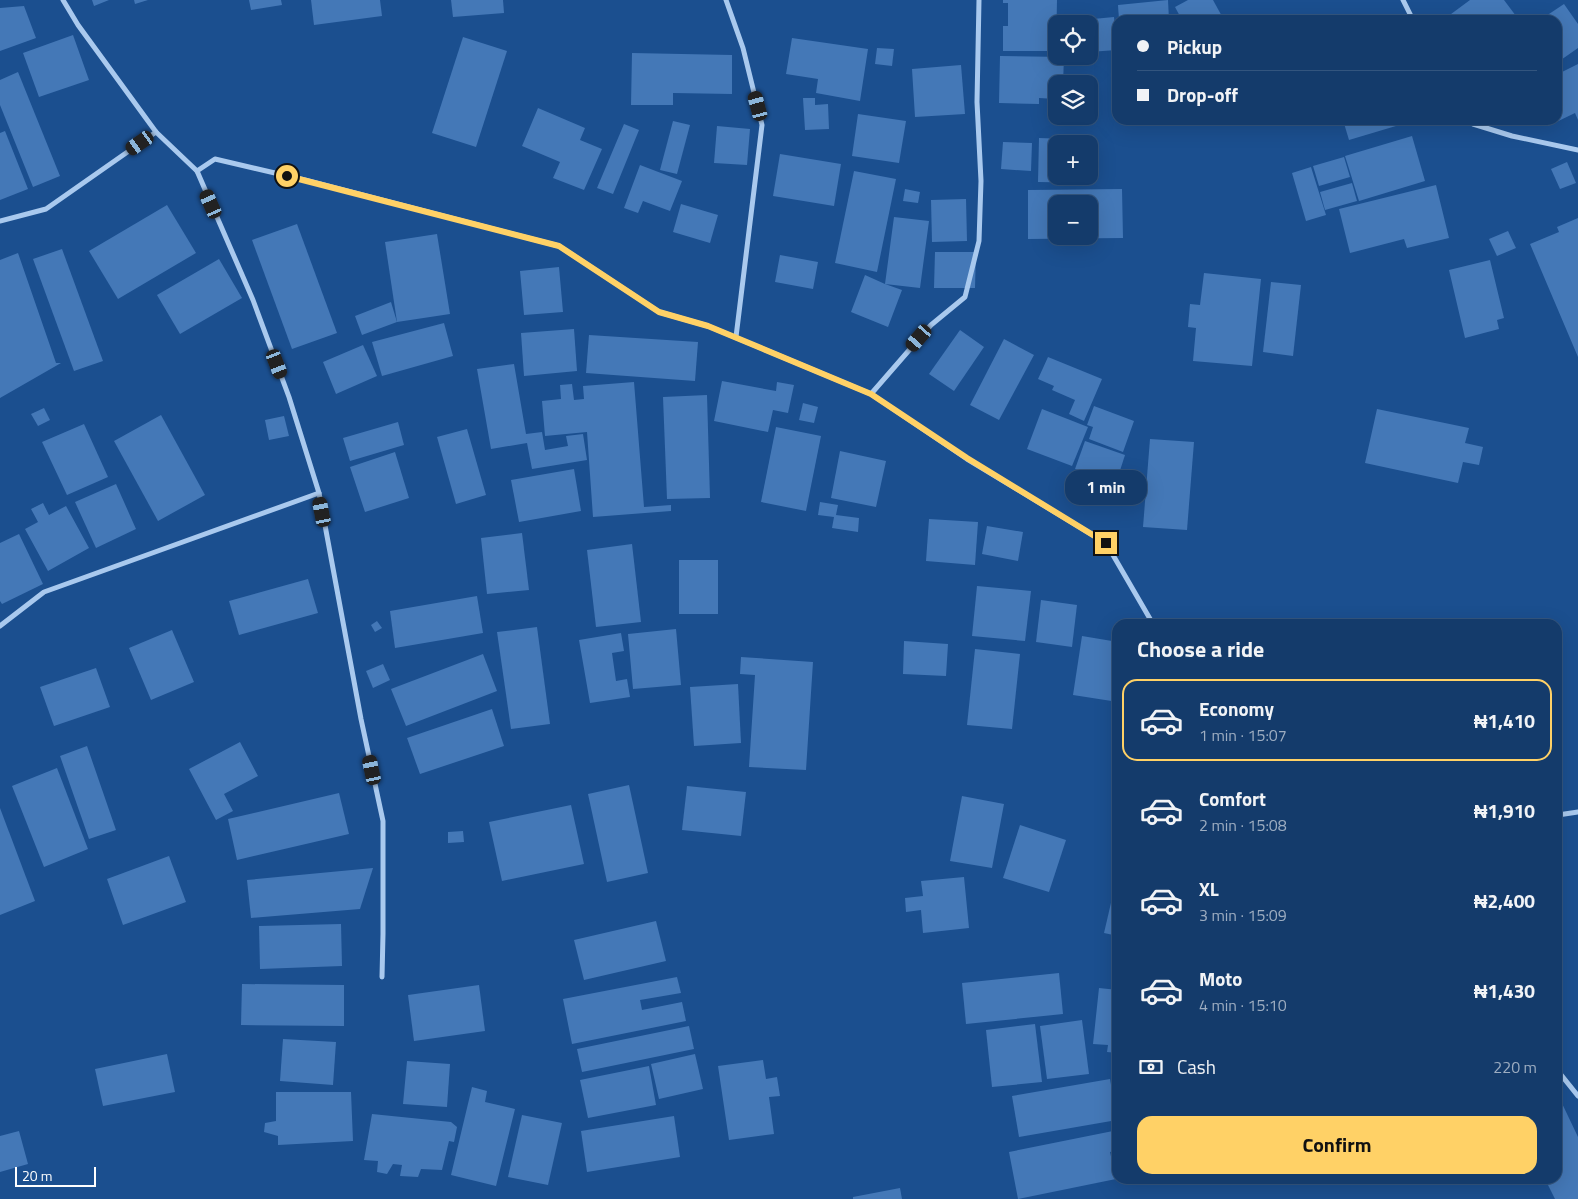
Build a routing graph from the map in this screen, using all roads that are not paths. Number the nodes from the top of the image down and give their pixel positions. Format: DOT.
graph roads {
  1 [pos="63,0"];
  2 [pos="726,0"];
  3 [pos="979,0"];
  4 [pos="1404,0"];
  5 [pos="1411,15"];
  6 [pos="1476,125"];
  7 [pos="156,132"];
  8 [pos="1578,150"];
  9 [pos="197,171"];
  10 [pos="0,221"];
  11 [pos="736,338"];
  12 [pos="871,394"];
  13 [pos="319,493"];
  14 [pos="1150,619"];
  15 [pos="0,626"];
  16 [pos="1578,812"];
  17 [pos="1562,814"];
  18 [pos="382,977"];
  19 [pos="1562,1076"];
  20 [pos="1578,1096"];
  1 -- 7 [label="street"];
  2 -- 11 [label="street"];
  3 -- 12 [label="street"];
  4 -- 5 [label="street"];
  6 -- 8 [label="street"];
  7 -- 9 [label="street"];
  7 -- 10 [label="street"];
  9 -- 11 [label="street"];
  9 -- 13 [label="street"];
  11 -- 12 [label="street"];
  12 -- 14 [label="street"];
  13 -- 15 [label="street"];
  13 -- 18 [label="street"];
  16 -- 17 [label="street"];
  19 -- 20 [label="street"];
}
